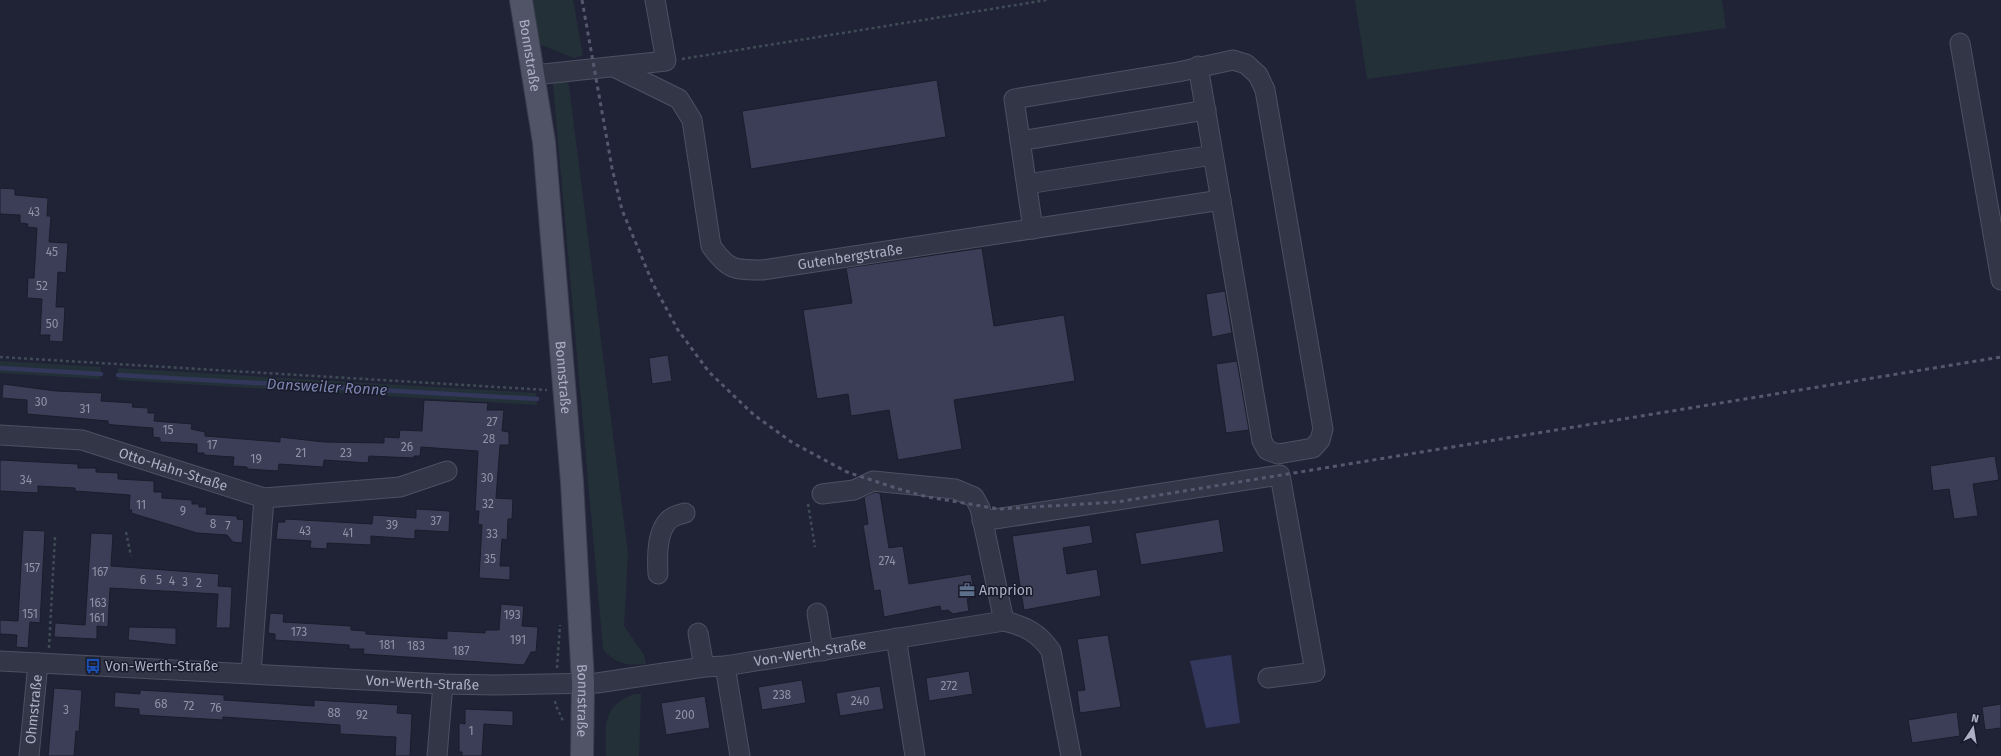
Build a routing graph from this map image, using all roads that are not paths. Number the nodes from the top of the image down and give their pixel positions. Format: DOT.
graph roads {
  1 [pos="521,0"];
  2 [pos="655,0"];
  3 [pos="1960,43"];
  4 [pos="1198,66"];
  5 [pos="614,67"];
  6 [pos="534,75"];
  7 [pos="1206,110"];
  8 [pos="1020,141"];
  9 [pos="1213,155"];
  10 [pos="1027,184"];
  11 [pos="1221,200"];
  12 [pos="1033,229"];
  13 [pos="2001,280"];
  14 [pos="0,434"];
  15 [pos="447,471"];
  16 [pos="264,498"];
  17 [pos="815,498"];
  18 [pos="685,513"];
  19 [pos="982,521"];
  20 [pos="658,574"];
  21 [pos="817,613"];
  22 [pos="1004,621"];
  23 [pos="698,633"];
  24 [pos="896,638"];
  25 [pos="823,651"];
  26 [pos="0,661"];
  27 [pos="43,663"];
  28 [pos="704,666"];
  29 [pos="725,666"];
  30 [pos="251,673"];
  31 [pos="1268,678"];
  32 [pos="583,683"];
  33 [pos="443,684"];
  34 [pos="29,756"];
  35 [pos="436,756"];
  36 [pos="582,756"];
  37 [pos="740,756"];
  38 [pos="915,756"];
  39 [pos="1071,756"];
  1 -- 6 [label="main road, Bonnstraße"];
  2 -- 5 [label="street"];
  3 -- 13 [label="street"];
  4 -- 7 [label="street"];
  4 -- 8 [label="street"];
  4 -- 11 [label="street"];
  5 -- 6 [label="street"];
  5 -- 12 [label="street, Gutenbergstraße"];
  6 -- 32 [label="main road, Bonnstraße"];
  7 -- 8 [label="street"];
  7 -- 9 [label="street"];
  8 -- 10 [label="street"];
  9 -- 10 [label="street"];
  9 -- 11 [label="street"];
  10 -- 12 [label="street"];
  11 -- 12 [label="street, Gutenbergstraße"];
  14 -- 16 [label="street, Otto-Hahn-Straße"];
  15 -- 16 [label="street, Otto-Hahn-Straße"];
  16 -- 30 [label="street"];
  17 -- 19 [label="street"];
  18 -- 20 [label="street"];
  19 -- 22 [label="street"];
  19 -- 31 [label="street"];
  21 -- 25 [label="street"];
  22 -- 24 [label="street, Von-Werth-Straße"];
  22 -- 39 [label="street"];
  23 -- 28 [label="street"];
  24 -- 25 [label="street, Von-Werth-Straße"];
  24 -- 38 [label="street"];
  25 -- 29 [label="street, Von-Werth-Straße"];
  26 -- 27 [label="street, Von-Werth-Straße"];
  27 -- 30 [label="street, Von-Werth-Straße"];
  27 -- 34 [label="street, Ohmstraße"];
  28 -- 29 [label="street, Von-Werth-Straße"];
  28 -- 32 [label="street, Von-Werth-Straße"];
  29 -- 37 [label="street"];
  30 -- 33 [label="street, Von-Werth-Straße"];
  32 -- 33 [label="street, Von-Werth-Straße"];
  32 -- 36 [label="main road, Bonnstraße"];
  33 -- 35 [label="street"];
}
